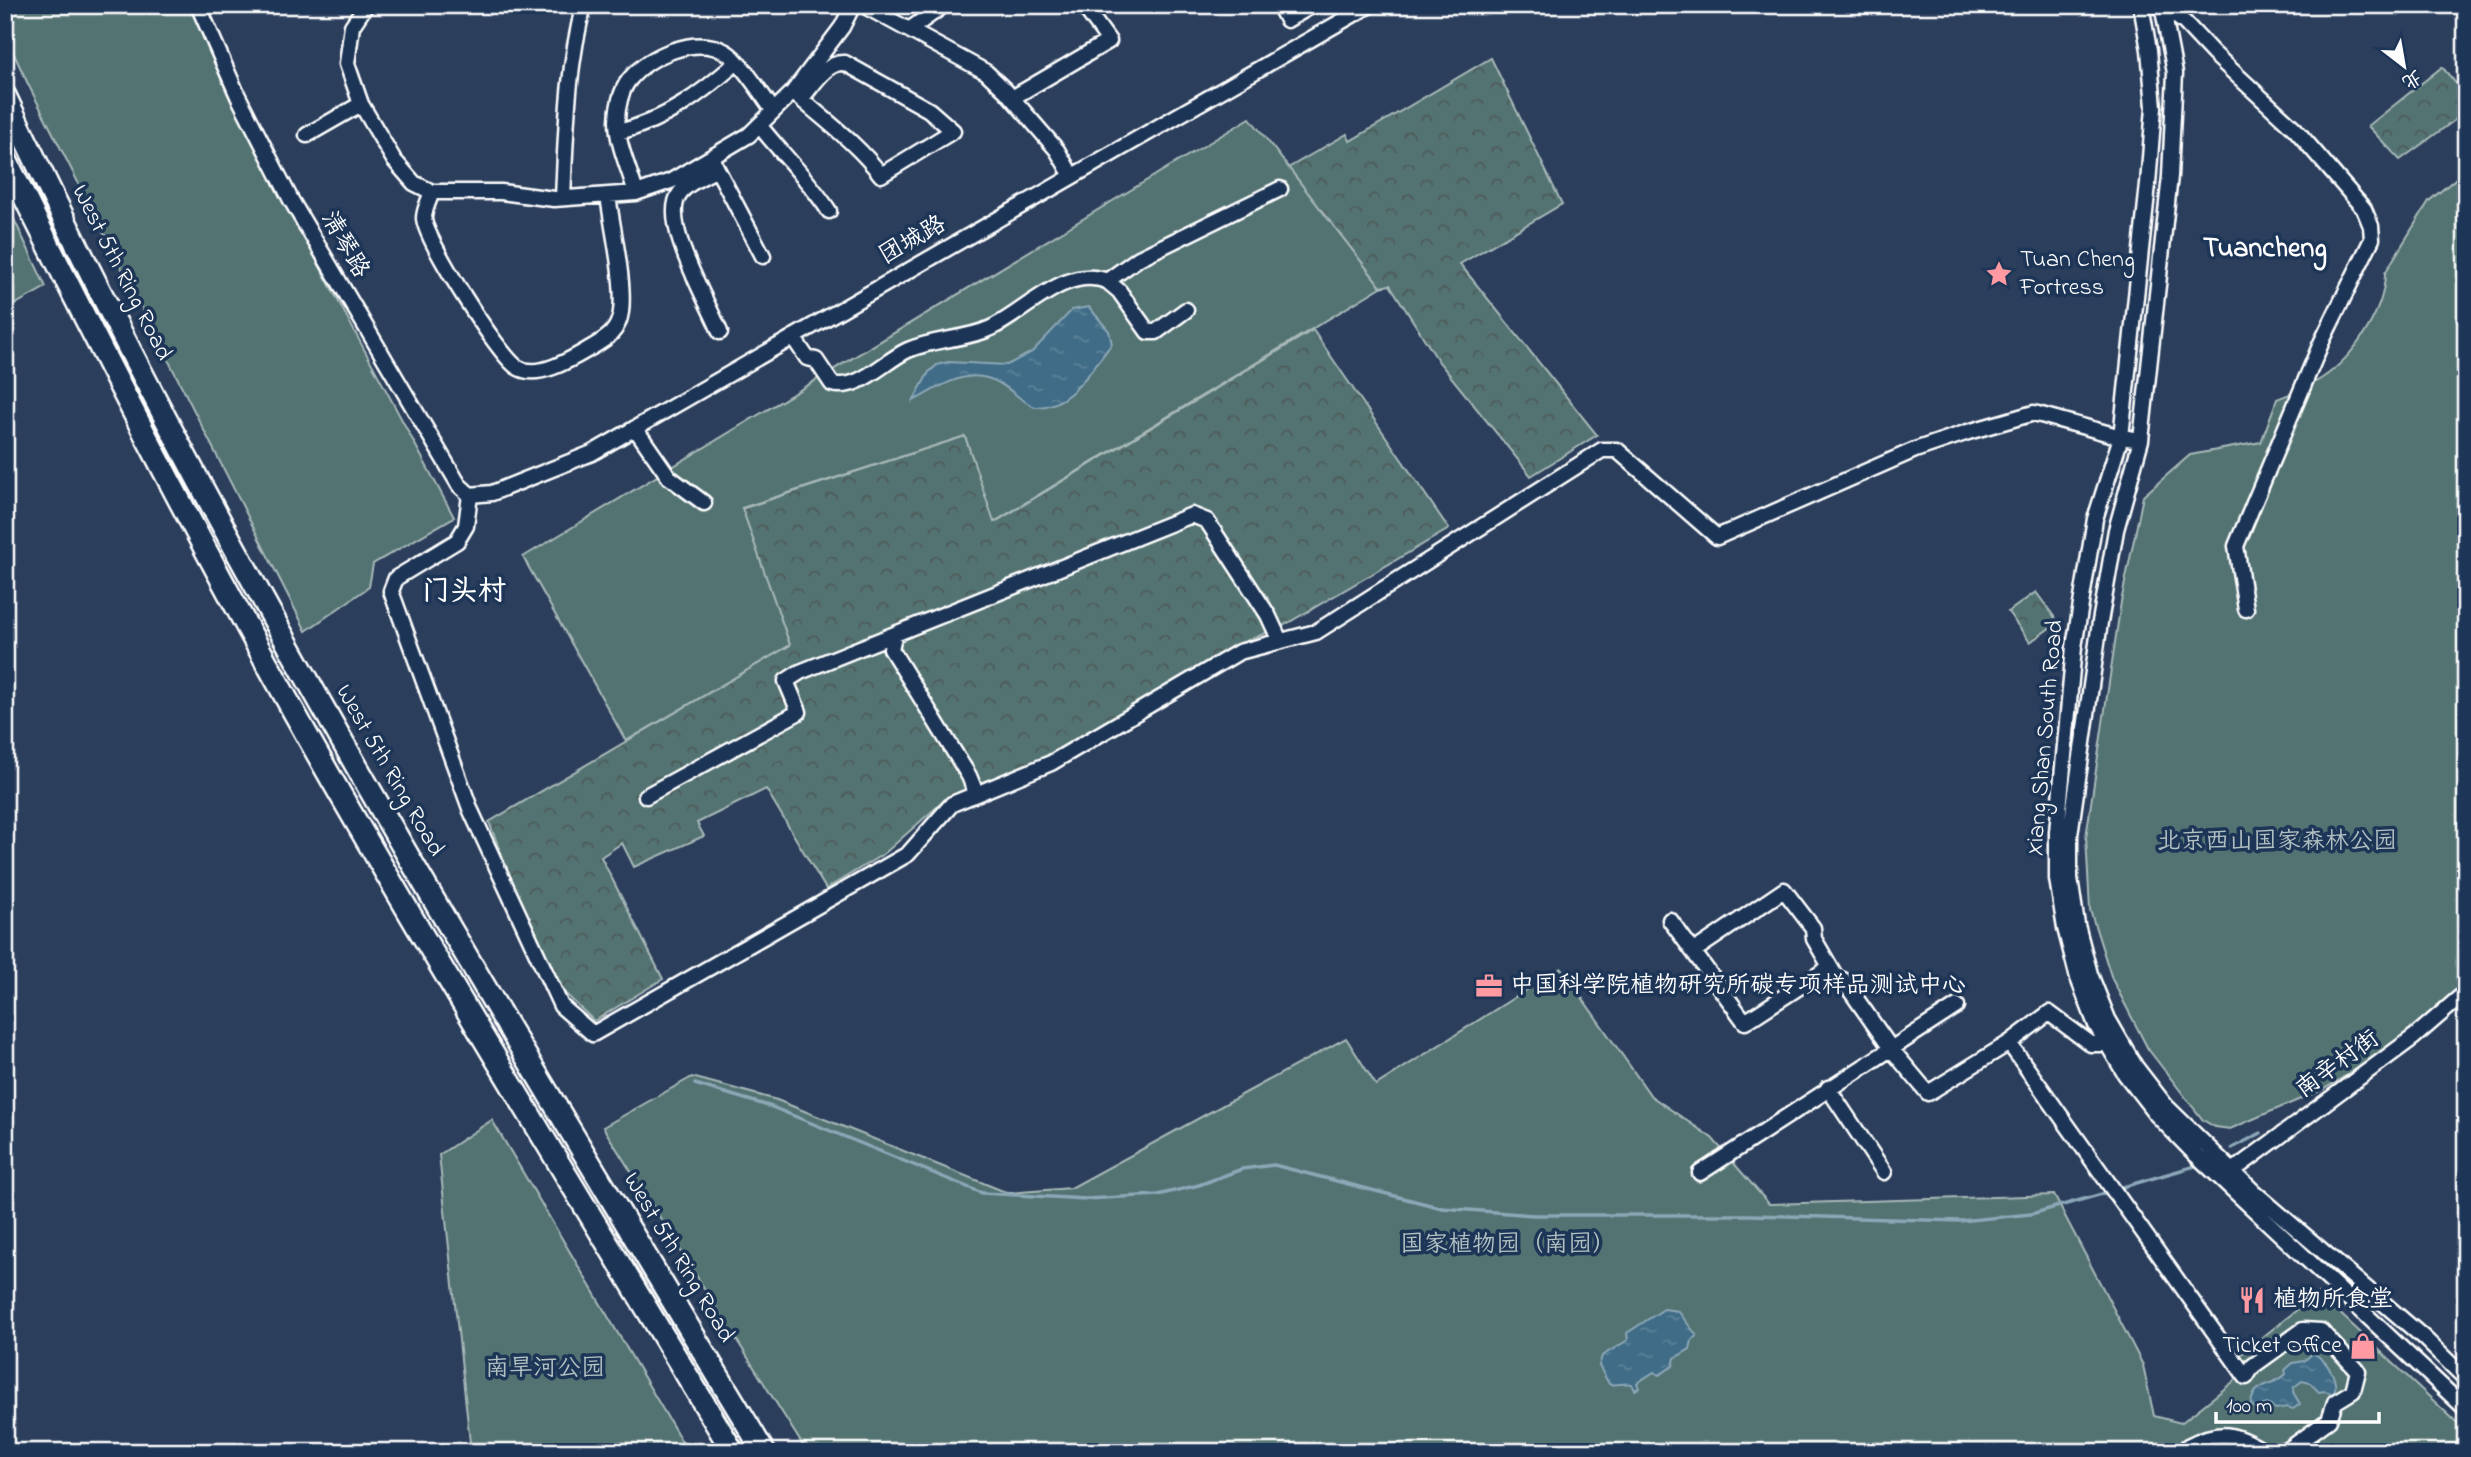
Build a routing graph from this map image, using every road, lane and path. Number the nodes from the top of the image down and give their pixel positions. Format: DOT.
graph roads {
  1 [pos="198,5"];
  2 [pos="366,5"];
  3 [pos="584,5"];
  4 [pos="853,5"];
  5 [pos="863,5"];
  6 [pos="944,5"];
  7 [pos="1083,5"];
  8 [pos="1279,5"];
  9 [pos="1313,5"];
  10 [pos="1370,5"];
  11 [pos="2141,5"];
  12 [pos="2163,6"];
  13 [pos="909,30"];
  14 [pos="736,63"];
  15 [pos="5,96"];
  16 [pos="797,96"];
  17 [pos="1012,98"];
  18 [pos="361,104"];
  19 [pos="773,110"];
  20 [pos="759,125"];
  21 [pos="620,132"];
  22 [pos="307,135"];
  23 [pos="5,158"];
  24 [pos="714,164"];
  25 [pos="1072,176"];
  26 [pos="1280,189"];
  27 [pos="432,192"];
  28 [pos="636,193"];
  29 [pos="608,195"];
  30 [pos="563,198"];
  31 [pos="830,211"];
  32 [pos="763,256"];
  33 [pos="1107,281"];
  34 [pos="1186,310"];
  35 [pos="720,332"];
  36 [pos="793,337"];
  37 [pos="635,428"];
  38 [pos="2121,437"];
  39 [pos="2141,440"];
  40 [pos="470,495"];
  41 [pos="704,503"];
  42 [pos="2246,609"];
  43 [pos="894,636"];
  44 [pos="1280,641"];
  45 [pos="976,793"];
  46 [pos="646,796"];
  47 [pos="1670,920"];
  48 [pos="1694,951"];
  49 [pos="1830,967"];
  50 [pos="2466,992"];
  51 [pos="1957,1006"];
  52 [pos="2009,1043"];
  53 [pos="2108,1044"];
  54 [pos="1892,1050"];
  55 [pos="1828,1088"];
  56 [pos="2234,1170"];
  57 [pos="1884,1172"];
  58 [pos="1700,1173"];
  59 [pos="2466,1379"];
  60 [pos="2466,1409"];
  61 [pos="2188,1446"];
  62 [pos="733,1452"];
  63 [pos="764,1452"];
  64 [pos="2265,1452"];
  65 [pos="2285,1452"];
  1 -- 40 [label="street, 清琴路"];
  2 -- 18 [label="street"];
  3 -- 30 [label="street"];
  4 -- 16 [label="street"];
  5 -- 13 [label="street"];
  6 -- 13 [label="street"];
  7 -- 17 [label="street"];
  8 -- 9 [label="street"];
  10 -- 25 [label="street, 团城路"];
  11 -- 38 [label="street, Xiang Shan South Road"];
  12 -- 39 [label="street, Xiang Shan South Road"];
  12 -- 42 [label="street"];
  13 -- 17 [label="street"];
  14 -- 19 [label="street"];
  14 -- 21 [label="street"];
  14 -- 21 [label="street"];
  15 -- 63 [label="highway, West 5th Ring Road"];
  16 -- 16 [label="street"];
  16 -- 19 [label="street"];
  17 -- 25 [label="street"];
  18 -- 22 [label="street"];
  18 -- 27 [label="street"];
  19 -- 20 [label="street"];
  20 -- 24 [label="street"];
  20 -- 31 [label="street"];
  21 -- 28 [label="street"];
  23 -- 62 [label="highway"];
  24 -- 28 [label="street"];
  24 -- 32 [label="street"];
  24 -- 35 [label="street"];
  25 -- 36 [label="street, 团城路"];
  26 -- 33 [label="street"];
  27 -- 29 [label="street"];
  27 -- 30 [label="street"];
  28 -- 29 [label="street"];
  29 -- 30 [label="street"];
  33 -- 34 [label="street"];
  33 -- 36 [label="street"];
  36 -- 37 [label="street, 团城路"];
  37 -- 40 [label="street, 团城路"];
  37 -- 41 [label="street"];
  38 -- 39 [label="street"];
  38 -- 44 [label="street"];
  38 -- 53 [label="street, Xiang Shan South Road"];
  39 -- 56 [label="street, Xiang Shan South Road"];
  40 -- 45 [label="street"];
  43 -- 44 [label="street"];
  43 -- 45 [label="street"];
  43 -- 46 [label="street"];
  44 -- 45 [label="street"];
  47 -- 48 [label="street"];
  48 -- 49 [label="street"];
  48 -- 49 [label="street"];
  49 -- 54 [label="street"];
  50 -- 56 [label="street, 南辛村街"];
  51 -- 54 [label="street"];
  52 -- 53 [label="street"];
  52 -- 54 [label="street"];
  52 -- 65 [label="street"];
  53 -- 60 [label="street, Xiang Shan South Road"];
  54 -- 55 [label="street"];
  55 -- 57 [label="street"];
  55 -- 58 [label="street"];
  56 -- 59 [label="street, Xiang Shan South Road"];
  61 -- 64 [label="street"];
}
